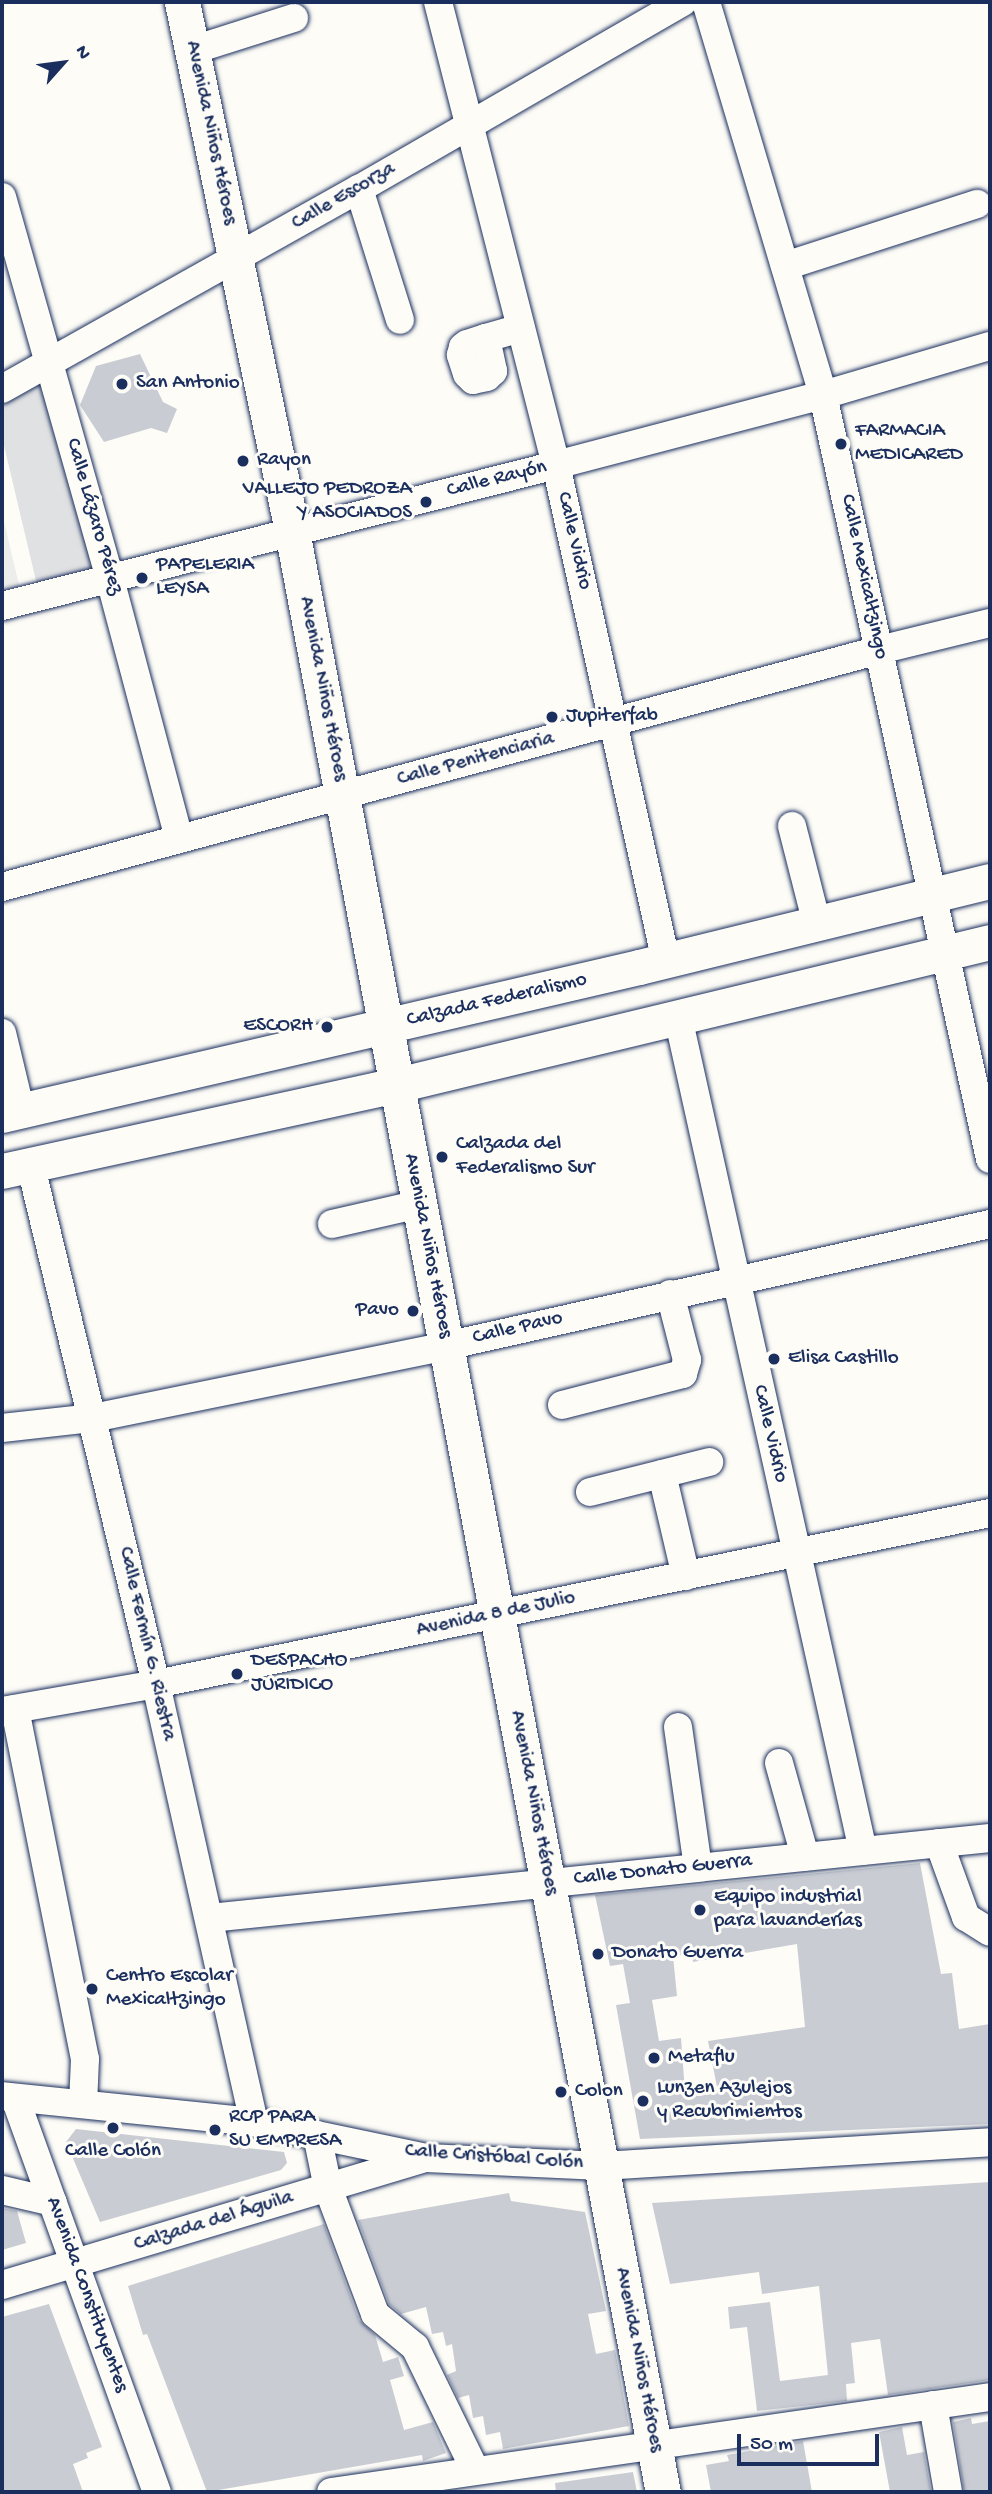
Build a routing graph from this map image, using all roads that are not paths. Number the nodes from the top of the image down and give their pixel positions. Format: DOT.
graph roads {
  1 [pos="182,2"];
  2 [pos="439,2"];
  3 [pos="683,2"];
  4 [pos="706,2"];
  5 [pos="294,18"];
  6 [pos="192,50"];
  7 [pos="471,124"];
  8 [pos="359,189"];
  9 [pos="2,197"];
  10 [pos="977,204"];
  11 [pos="237,258"];
  12 [pos="785,266"];
  13 [pos="400,320"];
  14 [pos="521,328"];
  15 [pos="486,338"];
  16 [pos="990,346"];
  17 [pos="49,362"];
  18 [pos="2,389"];
  19 [pos="823,394"];
  20 [pos="556,465"];
  21 [pos="292,531"];
  22 [pos="110,579"];
  23 [pos="2,606"];
  24 [pos="990,623"];
  25 [pos="879,650"];
  26 [pos="613,723"];
  27 [pos="342,797"];
  28 [pos="792,826"];
  29 [pos="179,839"];
  30 [pos="990,881"];
  31 [pos="2,887"];
  32 [pos="932,896"];
  33 [pos="817,924"];
  34 [pos="990,942"];
  35 [pos="946,953"];
  36 [pos="666,961"];
  37 [pos="678,1017"];
  38 [pos="386,1026"];
  39 [pos="2,1033"];
  40 [pos="397,1085"];
  41 [pos="11,1113"];
  42 [pos="990,1160"];
  43 [pos="16,1169"];
  44 [pos="419,1205"];
  45 [pos="332,1224"];
  46 [pos="990,1224"];
  47 [pos="735,1279"];
  48 [pos="670,1294"];
  49 [pos="446,1346"];
  50 [pos="562,1405"];
  51 [pos="93,1418"];
  52 [pos="2,1429"];
  53 [pos="709,1462"];
  54 [pos="662,1474"];
  55 [pos="590,1492"];
  56 [pos="990,1513"];
  57 [pos="796,1553"];
  58 [pos="686,1576"];
  59 [pos="497,1615"];
  60 [pos="156,1684"];
  61 [pos="8,1710"];
  62 [pos="678,1727"];
  63 [pos="779,1763"];
  64 [pos="990,1838"];
  65 [pos="939,1843"];
  66 [pos="863,1851"];
  67 [pos="805,1856"];
  68 [pos="698,1867"];
  69 [pos="548,1883"];
  70 [pos="210,1917"];
  71 [pos="990,1932"];
  72 [pos="6,2091"];
  73 [pos="83,2105"];
  74 [pos="254,2122"];
  75 [pos="317,2136"];
  76 [pos="990,2142"];
  77 [pos="426,2158"];
  78 [pos="601,2166"];
  79 [pos="328,2188"];
  80 [pos="2,2190"];
  81 [pos="52,2202"];
  82 [pos="76,2264"];
  83 [pos="2,2285"];
  84 [pos="990,2397"];
  85 [pos="933,2405"];
  86 [pos="654,2444"];
  87 [pos="475,2470"];
  88 [pos="157,2492"];
  89 [pos="331,2492"];
  90 [pos="663,2492"];
  91 [pos="948,2492"];
  1 -- 6 [label="main road, Avenida Niños Héroes"];
  2 -- 7 [label="street, Calle Vidrio"];
  3 -- 7 [label="street, Calle Escorza"];
  4 -- 12 [label="street, Calle Mexicaltzingo"];
  5 -- 6 [label="street"];
  6 -- 11 [label="main road, Avenida Niños Héroes"];
  7 -- 8 [label="street, Calle Escorza"];
  7 -- 14 [label="street, Calle Vidrio"];
  8 -- 11 [label="street, Calle Escorza"];
  8 -- 13 [label="street"];
  9 -- 17 [label="street, Calle Lázaro Pérez"];
  10 -- 12 [label="street"];
  11 -- 17 [label="street, Calle Escorza"];
  11 -- 21 [label="main road, Avenida Niños Héroes"];
  12 -- 19 [label="street, Calle Mexicaltzingo"];
  14 -- 15 [label="street"];
  14 -- 20 [label="street, Calle Vidrio"];
  16 -- 19 [label="street, Calle Rayón"];
  17 -- 18 [label="street, Calle Escorza"];
  17 -- 22 [label="street, Calle Lázaro Pérez"];
  19 -- 20 [label="street, Calle Rayón"];
  19 -- 25 [label="street, Calle Mexicaltzingo"];
  20 -- 21 [label="street, Calle Rayón"];
  20 -- 26 [label="street, Calle Vidrio"];
  21 -- 22 [label="street, Calle Rayón"];
  21 -- 27 [label="main road, Avenida Niños Héroes"];
  22 -- 23 [label="street, Calle Rayón"];
  22 -- 29 [label="street, Calle Lázaro Pérez"];
  24 -- 25 [label="street, Calle Penitenciaria"];
  25 -- 26 [label="street, Calle Penitenciaria"];
  25 -- 32 [label="street, Calle Mexicaltzingo"];
  26 -- 27 [label="street, Calle Penitenciaria"];
  26 -- 36 [label="street, Calle Vidrio"];
  27 -- 29 [label="street, Calle Penitenciaria"];
  27 -- 38 [label="main road, Avenida Niños Héroes"];
  28 -- 33 [label="street"];
  29 -- 31 [label="street, Calle Penitenciaria"];
  30 -- 32 [label="main road, Calzada Federalismo"];
  32 -- 33 [label="main road, Calzada Federalismo"];
  32 -- 35 [label="street, Calle Mexicaltzingo"];
  33 -- 36 [label="main road, Calzada Federalismo"];
  34 -- 35 [label="main road"];
  35 -- 37 [label="main road"];
  35 -- 42 [label="street, Calle Mexicaltzingo"];
  36 -- 38 [label="main road, Calzada Federalismo"];
  37 -- 40 [label="main road"];
  37 -- 47 [label="street, Calle Vidrio"];
  38 -- 40 [label="main road, Avenida Niños Héroes"];
  38 -- 41 [label="main road, Calzada Federalismo"];
  39 -- 41 [label="street"];
  40 -- 43 [label="main road"];
  40 -- 44 [label="main road, Avenida Niños Héroes"];
  43 -- 51 [label="street, Calle Fermín G. Riestra"];
  44 -- 45 [label="street"];
  44 -- 49 [label="main road, Avenida Niños Héroes"];
  46 -- 47 [label="street, Calle Pavo"];
  47 -- 48 [label="street, Calle Pavo"];
  47 -- 57 [label="street, Calle Vidrio"];
  48 -- 49 [label="street, Calle Pavo"];
  48 -- 50 [label="street"];
  49 -- 51 [label="street, Calle Pavo"];
  49 -- 59 [label="main road, Avenida Niños Héroes"];
  51 -- 52 [label="street, Calle Pavo"];
  51 -- 60 [label="street, Calle Fermín G. Riestra"];
  53 -- 54 [label="street"];
  54 -- 55 [label="street"];
  54 -- 58 [label="street"];
  56 -- 57 [label="street, Avenida 8 de Julio"];
  57 -- 58 [label="street, Avenida 8 de Julio"];
  57 -- 66 [label="street, Calle Vidrio"];
  58 -- 59 [label="street, Avenida 8 de Julio"];
  59 -- 60 [label="street, Avenida 8 de Julio"];
  59 -- 69 [label="main road, Avenida Niños Héroes"];
  60 -- 61 [label="street, Avenida 8 de Julio"];
  60 -- 70 [label="street, Calle Fermín G. Riestra"];
  61 -- 73 [label="street"];
  62 -- 68 [label="street"];
  63 -- 67 [label="street"];
  64 -- 65 [label="street, Calle Donato Guerra"];
  65 -- 66 [label="street, Calle Donato Guerra"];
  65 -- 71 [label="street"];
  66 -- 67 [label="street, Calle Donato Guerra"];
  67 -- 68 [label="street, Calle Donato Guerra"];
  68 -- 69 [label="street, Calle Donato Guerra"];
  69 -- 70 [label="street, Calle Donato Guerra"];
  69 -- 78 [label="main road, Avenida Niños Héroes"];
  70 -- 74 [label="street, Calle Fermín G. Riestra"];
  72 -- 73 [label="street, Calle Cristóbal Colón"];
  72 -- 81 [label="street, Avenida Constituyentes"];
  73 -- 74 [label="street, Calle Cristóbal Colón"];
  74 -- 75 [label="street, Calle Cristóbal Colón"];
  75 -- 77 [label="street, Calle Cristóbal Colón"];
  75 -- 79 [label="street"];
  76 -- 78 [label="street, Calle Cristóbal Colón"];
  77 -- 78 [label="street, Calle Cristóbal Colón"];
  77 -- 79 [label="street, Calzada del Águila"];
  78 -- 86 [label="main road, Avenida Niños Héroes"];
  79 -- 82 [label="street, Calzada del Águila"];
  79 -- 87 [label="street"];
  80 -- 81 [label="street"];
  81 -- 82 [label="street, Avenida Constituyentes"];
  82 -- 83 [label="street, Calzada del Águila"];
  82 -- 88 [label="street, Avenida Constituyentes"];
  84 -- 85 [label="street"];
  85 -- 86 [label="street"];
  85 -- 91 [label="street"];
  86 -- 87 [label="street"];
  86 -- 90 [label="main road, Avenida Niños Héroes"];
  87 -- 89 [label="street"];
}
